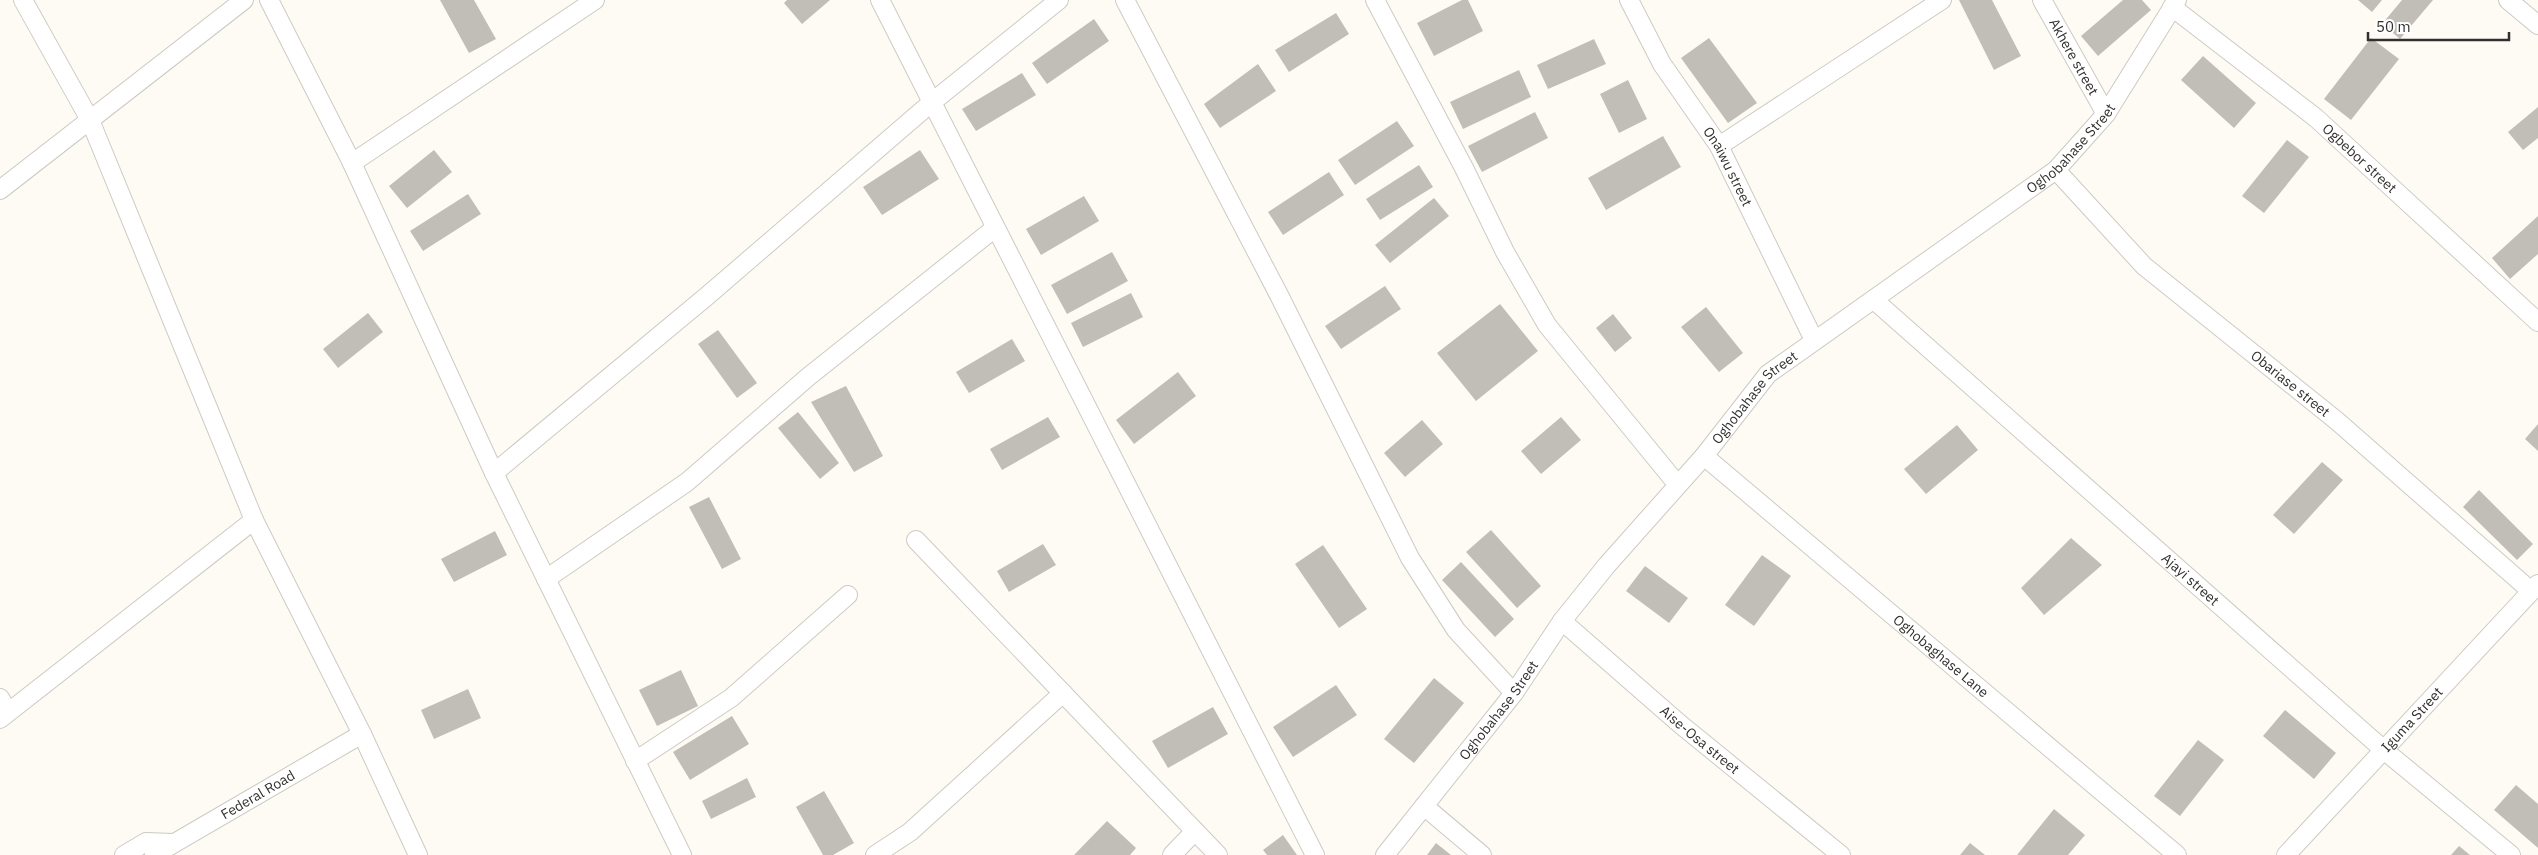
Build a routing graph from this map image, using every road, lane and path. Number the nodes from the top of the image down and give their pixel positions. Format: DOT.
graph roads {
  1 [pos="23,0"];
  2 [pos="244,0"];
  3 [pos="269,0"];
  4 [pos="595,0"];
  5 [pos="880,0"];
  6 [pos="1059,0"];
  7 [pos="1125,0"];
  8 [pos="1374,0"];
  9 [pos="1629,0"];
  10 [pos="1942,0"];
  11 [pos="2042,0"];
  12 [pos="2508,0"];
  13 [pos="2174,4"];
  14 [pos="2538,25"];
  15 [pos="931,103"];
  16 [pos="2106,114"];
  17 [pos="90,120"];
  18 [pos="1719,146"];
  19 [pos="352,163"];
  20 [pos="2056,170"];
  21 [pos="0,190"];
  22 [pos="995,228"];
  23 [pos="1874,300"];
  24 [pos="2538,322"];
  25 [pos="1814,340"];
  26 [pos="1704,456"];
  27 [pos="494,473"];
  28 [pos="1677,484"];
  29 [pos="254,520"];
  30 [pos="916,540"];
  31 [pos="546,579"];
  32 [pos="2534,587"];
  33 [pos="848,595"];
  34 [pos="1562,621"];
  35 [pos="1514,693"];
  36 [pos="1063,694"];
  37 [pos="3,710"];
  38 [pos="362,734"];
  39 [pos="2385,751"];
  40 [pos="635,761"];
  41 [pos="1424,806"];
  42 [pos="1195,831"];
  43 [pos="153,851"];
  44 [pos="124,855"];
  45 [pos="418,855"];
  46 [pos="682,855"];
  47 [pos="875,855"];
  48 [pos="1172,855"];
  49 [pos="1218,855"];
  50 [pos="1315,855"];
  51 [pos="1385,855"];
  52 [pos="1482,855"];
  53 [pos="1841,855"];
  54 [pos="2177,855"];
  55 [pos="2286,855"];
  56 [pos="2511,855"];
  1 -- 17 [label="street"];
  2 -- 17 [label="street"];
  3 -- 19 [label="street"];
  4 -- 19 [label="street"];
  5 -- 15 [label="street"];
  6 -- 15 [label="street"];
  7 -- 35 [label="street"];
  8 -- 28 [label="street"];
  9 -- 18 [label="street, Onaiwu street"];
  10 -- 18 [label="street"];
  11 -- 16 [label="street, Akhere street"];
  12 -- 14 [label="street"];
  13 -- 16 [label="street, Oghobahase Street"];
  13 -- 24 [label="street, Ogbebor street"];
  15 -- 22 [label="street"];
  15 -- 27 [label="street"];
  16 -- 20 [label="street, Oghobahase Street"];
  17 -- 21 [label="street"];
  17 -- 29 [label="street"];
  18 -- 25 [label="street, Onaiwu street"];
  19 -- 27 [label="street"];
  20 -- 23 [label="street, Oghobahase Street"];
  20 -- 32 [label="street, Obariase street"];
  22 -- 31 [label="street"];
  22 -- 50 [label="street"];
  23 -- 25 [label="street, Oghobahase Street"];
  23 -- 39 [label="street, Ajayi street"];
  25 -- 26 [label="street, Oghobahase Street"];
  26 -- 28 [label="street, Oghobahase Street"];
  26 -- 54 [label="street, Oghobaghase Lane"];
  27 -- 31 [label="street"];
  28 -- 34 [label="street, Oghobahase Street"];
  29 -- 37 [label="street"];
  29 -- 38 [label="street"];
  30 -- 36 [label="street"];
  31 -- 40 [label="street"];
  32 -- 39 [label="street, Iguma Street"];
  33 -- 40 [label="street"];
  34 -- 35 [label="street, Oghobahase Street"];
  34 -- 53 [label="street, Aise-Osa street"];
  35 -- 41 [label="street, Oghobahase Street"];
  36 -- 42 [label="street"];
  36 -- 47 [label="street"];
  38 -- 43 [label="street, Federal Road"];
  38 -- 45 [label="street"];
  39 -- 55 [label="street, Iguma Street"];
  39 -- 56 [label="street, Ajayi street"];
  40 -- 46 [label="street"];
  41 -- 51 [label="street, Oghobahase Street"];
  41 -- 52 [label="street"];
  42 -- 48 [label="street"];
  42 -- 49 [label="street"];
  43 -- 44 [label="street, Federal Road"];
}
